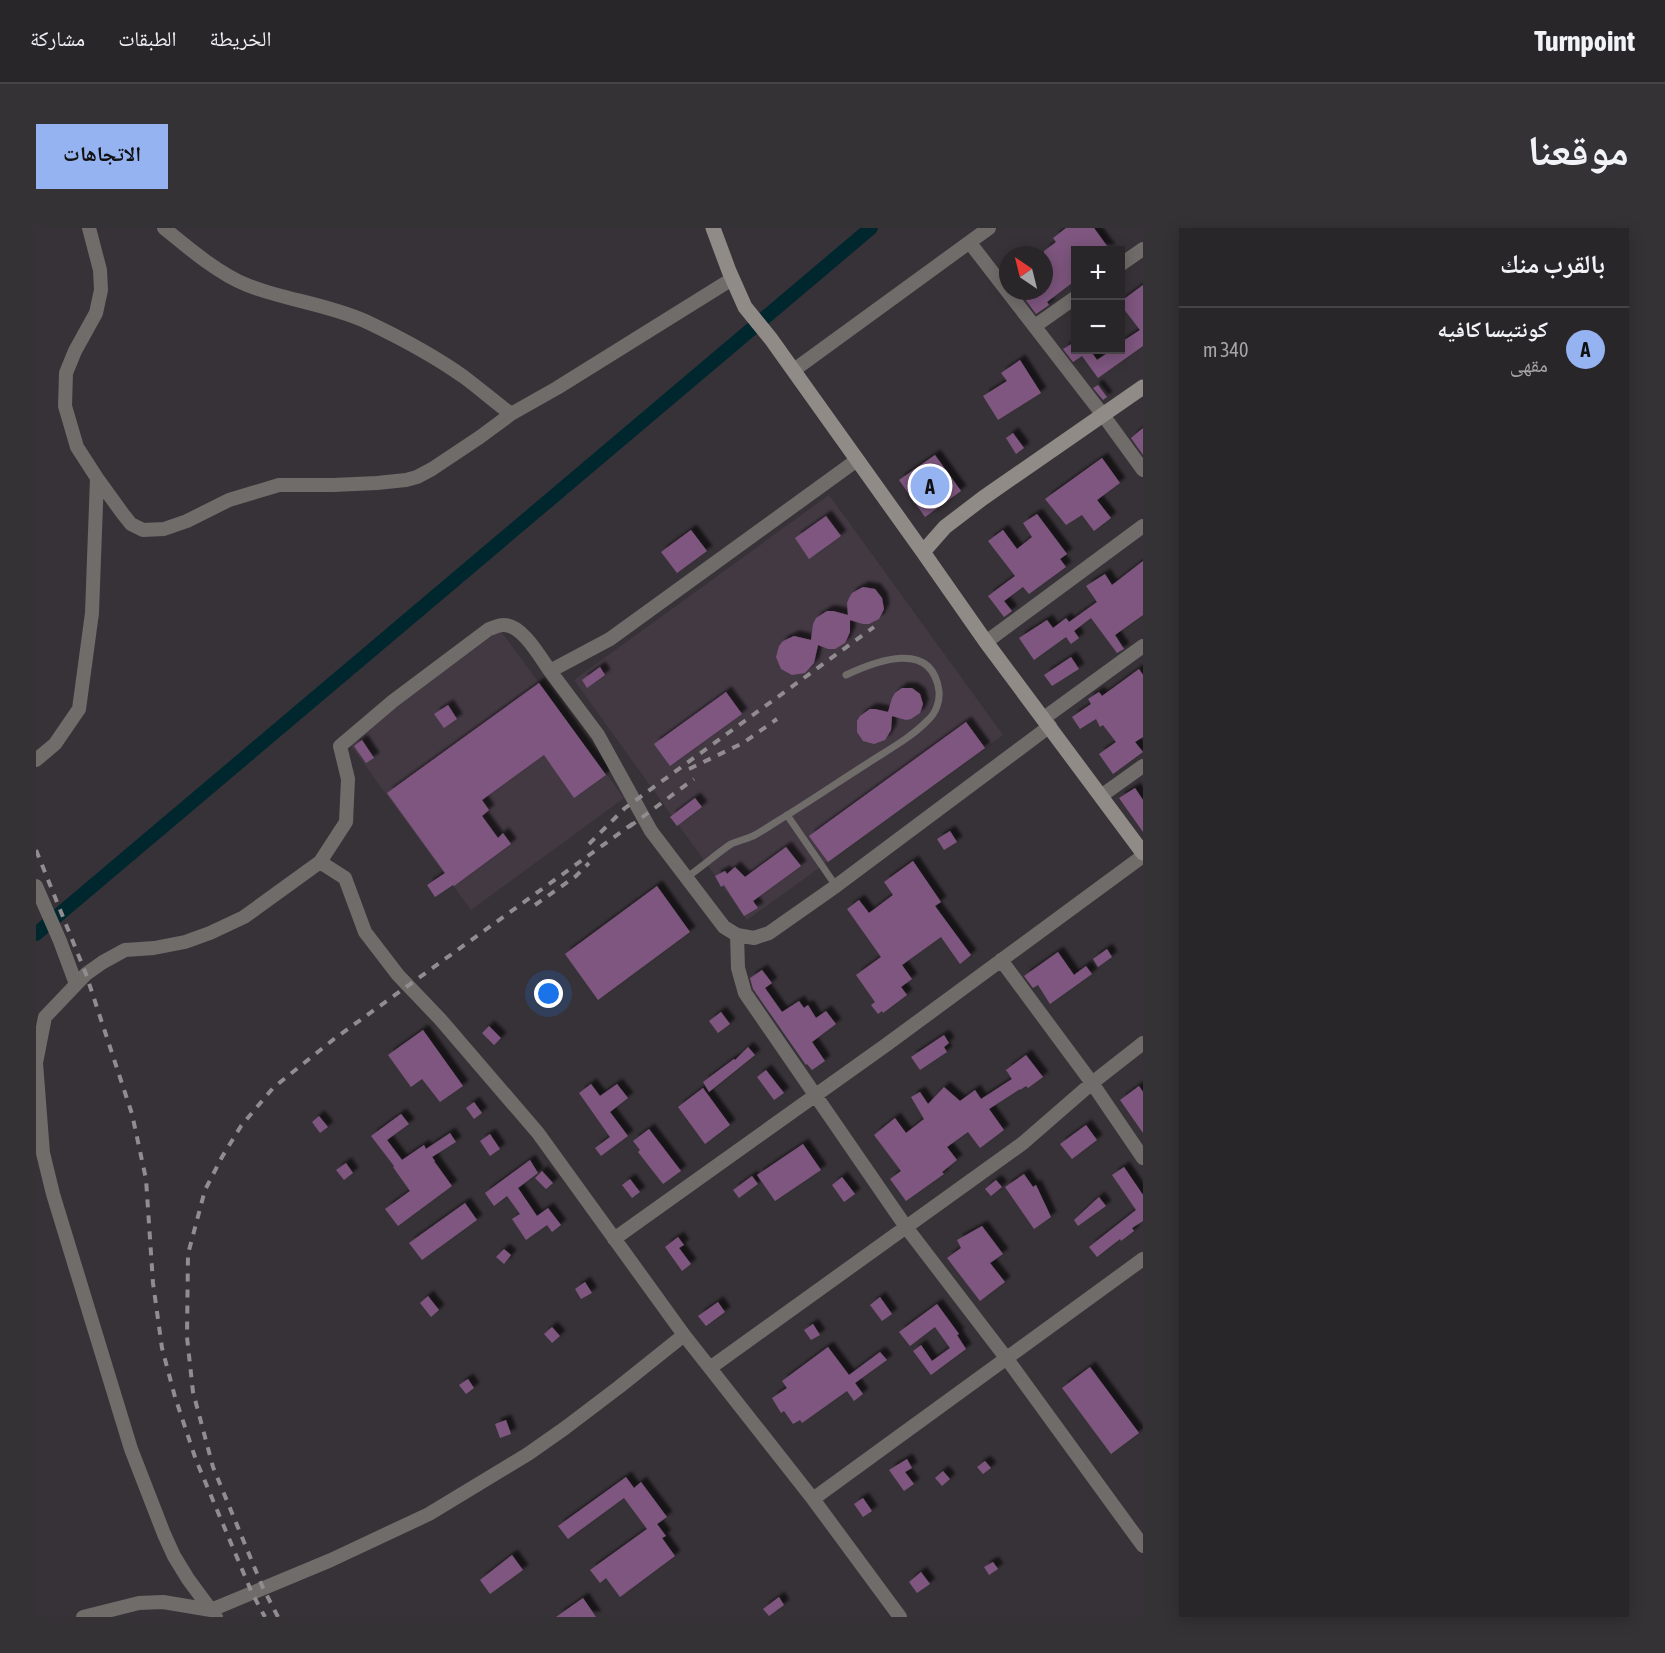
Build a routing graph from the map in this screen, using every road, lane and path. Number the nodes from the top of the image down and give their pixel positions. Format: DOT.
graph roads {
  1 [pos="89,228"];
  2 [pos="164,228"];
  3 [pos="713,228"];
  4 [pos="989,228"];
  5 [pos="970,243"];
  6 [pos="1143,249"];
  7 [pos="1125,262"];
  8 [pos="732,279"];
  9 [pos="1072,300"];
  10 [pos="1035,326"];
  11 [pos="794,370"];
  12 [pos="1143,387"];
  13 [pos="511,414"];
  14 [pos="1103,415"];
  15 [pos="857,460"];
  16 [pos="1143,470"];
  17 [pos="97,478"];
  18 [pos="1143,526"];
  19 [pos="923,552"];
  20 [pos="986,642"];
  21 [pos="1143,646"];
  22 [pos="550,671"];
  23 [pos="846,675"];
  24 [pos="1047,722"];
  25 [pos="36,760"];
  26 [pos="1143,766"];
  27 [pos="1101,796"];
  28 [pos="787,815"];
  29 [pos="1143,855"];
  30 [pos="320,862"];
  31 [pos="687,878"];
  32 [pos="836,886"];
  33 [pos="39,892"];
  34 [pos="737,935"];
  35 [pos="1001,960"];
  36 [pos="76,984"];
  37 [pos="40,1020"];
  38 [pos="1143,1043"];
  39 [pos="1092,1083"];
  40 [pos="815,1096"];
  41 [pos="1143,1158"];
  42 [pos="906,1227"];
  43 [pos="614,1239"];
  44 [pos="1143,1259"];
  45 [pos="684,1335"];
  46 [pos="1007,1359"];
  47 [pos="710,1368"];
  48 [pos="813,1499"];
  49 [pos="1143,1546"];
  50 [pos="213,1613"];
  51 [pos="83,1617"];
  52 [pos="900,1617"];
  1 -- 17 [label="street"];
  2 -- 13 [label="street"];
  3 -- 8 [label="main road"];
  4 -- 5 [label="street"];
  5 -- 10 [label="street"];
  5 -- 11 [label="street"];
  6 -- 7 [label="street"];
  8 -- 11 [label="main road"];
  8 -- 13 [label="street"];
  9 -- 10 [label="street"];
  10 -- 14 [label="street"];
  11 -- 15 [label="main road"];
  12 -- 14 [label="main road"];
  13 -- 17 [label="street"];
  14 -- 16 [label="street"];
  14 -- 19 [label="main road"];
  15 -- 19 [label="main road"];
  15 -- 22 [label="street"];
  17 -- 25 [label="street"];
  18 -- 20 [label="street"];
  19 -- 20 [label="main road"];
  20 -- 24 [label="main road"];
  21 -- 24 [label="street"];
  22 -- 30 [label="street"];
  22 -- 31 [label="street"];
  23 -- 28 [label="lane"];
  24 -- 27 [label="main road"];
  24 -- 32 [label="street"];
  26 -- 27 [label="street"];
  27 -- 29 [label="main road"];
  28 -- 31 [label="lane"];
  28 -- 32 [label="lane"];
  29 -- 35 [label="street"];
  30 -- 36 [label="street"];
  30 -- 43 [label="street"];
  31 -- 34 [label="street"];
  32 -- 34 [label="street"];
  33 -- 36 [label="street"];
  34 -- 40 [label="street"];
  35 -- 39 [label="street"];
  35 -- 40 [label="street"];
  36 -- 37 [label="street"];
  37 -- 50 [label="street"];
  38 -- 39 [label="street"];
  39 -- 41 [label="street"];
  39 -- 42 [label="street"];
  40 -- 42 [label="street"];
  40 -- 43 [label="street"];
  42 -- 46 [label="street"];
  42 -- 47 [label="street"];
  43 -- 45 [label="street"];
  44 -- 46 [label="street"];
  45 -- 47 [label="street"];
  45 -- 50 [label="street"];
  46 -- 48 [label="street"];
  46 -- 49 [label="street"];
  47 -- 48 [label="street"];
  48 -- 52 [label="street"];
  50 -- 51 [label="street"];
}
